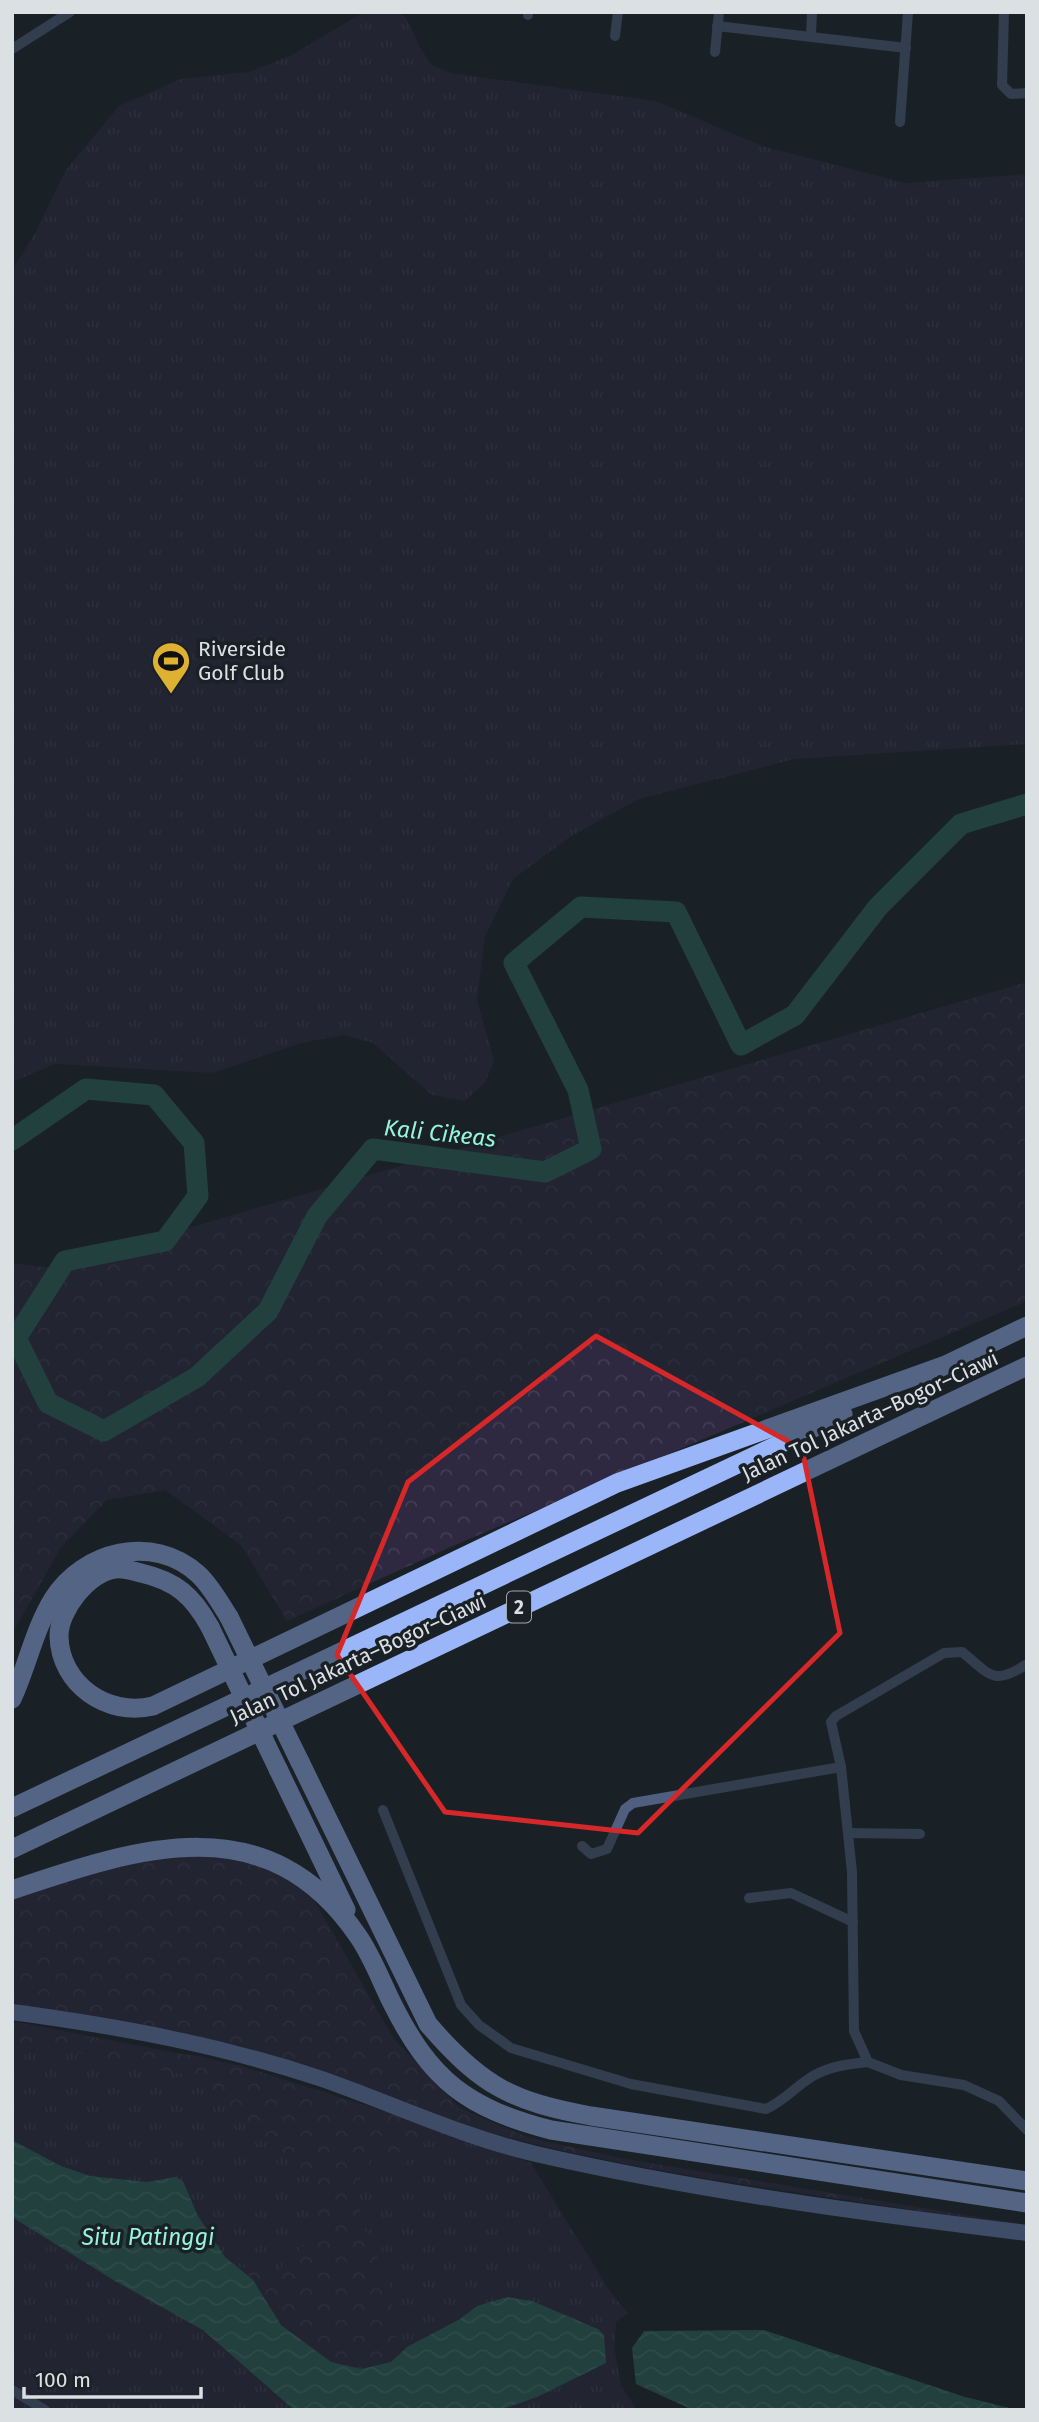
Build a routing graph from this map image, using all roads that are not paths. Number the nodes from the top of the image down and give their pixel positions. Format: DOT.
graph roads {
  1 [pos="70,12"];
  2 [pos="618,12"];
  3 [pos="719,12"];
  4 [pos="813,12"];
  5 [pos="908,12"];
  6 [pos="1004,12"];
  7 [pos="717,26"];
  8 [pos="615,36"];
  9 [pos="811,36"];
  10 [pos="906,48"];
  11 [pos="12,49"];
  12 [pos="715,52"];
  13 [pos="1027,93"];
  14 [pos="900,122"];
  15 [pos="1027,1326"];
  16 [pos="943,1366"];
  17 [pos="1027,1366"];
  18 [pos="1027,1664"];
  19 [pos="12,1699"];
  20 [pos="841,1767"];
  21 [pos="12,1808"];
  22 [pos="383,1810"];
  23 [pos="848,1833"];
  24 [pos="920,1834"];
  25 [pos="582,1846"];
  26 [pos="12,1849"];
  27 [pos="12,1890"];
  28 [pos="749,1898"];
  29 [pos="853,1922"];
  30 [pos="358,1937"];
  31 [pos="12,2012"];
  32 [pos="868,2062"];
  33 [pos="1027,2130"];
  34 [pos="1027,2181"];
  35 [pos="1027,2203"];
  36 [pos="1027,2233"];
  37 [pos="12,2390"];
  38 [pos="41,2409"];
  1 -- 11 [label="street"];
  2 -- 8 [label="street"];
  3 -- 7 [label="street"];
  4 -- 9 [label="street"];
  5 -- 10 [label="street"];
  6 -- 13 [label="street"];
  7 -- 9 [label="street"];
  7 -- 12 [label="street"];
  9 -- 10 [label="street"];
  10 -- 14 [label="street"];
  15 -- 16 [label="highway, Jalan Tol Jakarta–Bogor–Ciawi / 2"];
  16 -- 21 [label="highway, Jalan Tol Jakarta–Bogor–Ciawi / 2"];
  16 -- 30 [label="highway, bridge"];
  17 -- 26 [label="highway, Jalan Tol Jakarta–Bogor–Ciawi / 2"];
  18 -- 20 [label="street"];
  19 -- 34 [label="highway, bridge"];
  20 -- 23 [label="street"];
  20 -- 25 [label="street"];
  22 -- 32 [label="street"];
  23 -- 24 [label="street"];
  23 -- 29 [label="street"];
  27 -- 30 [label="highway"];
  28 -- 29 [label="street"];
  29 -- 32 [label="street"];
  30 -- 35 [label="highway"];
  31 -- 36 [label="main road"];
  32 -- 33 [label="street"];
  37 -- 38 [label="street"];
}
